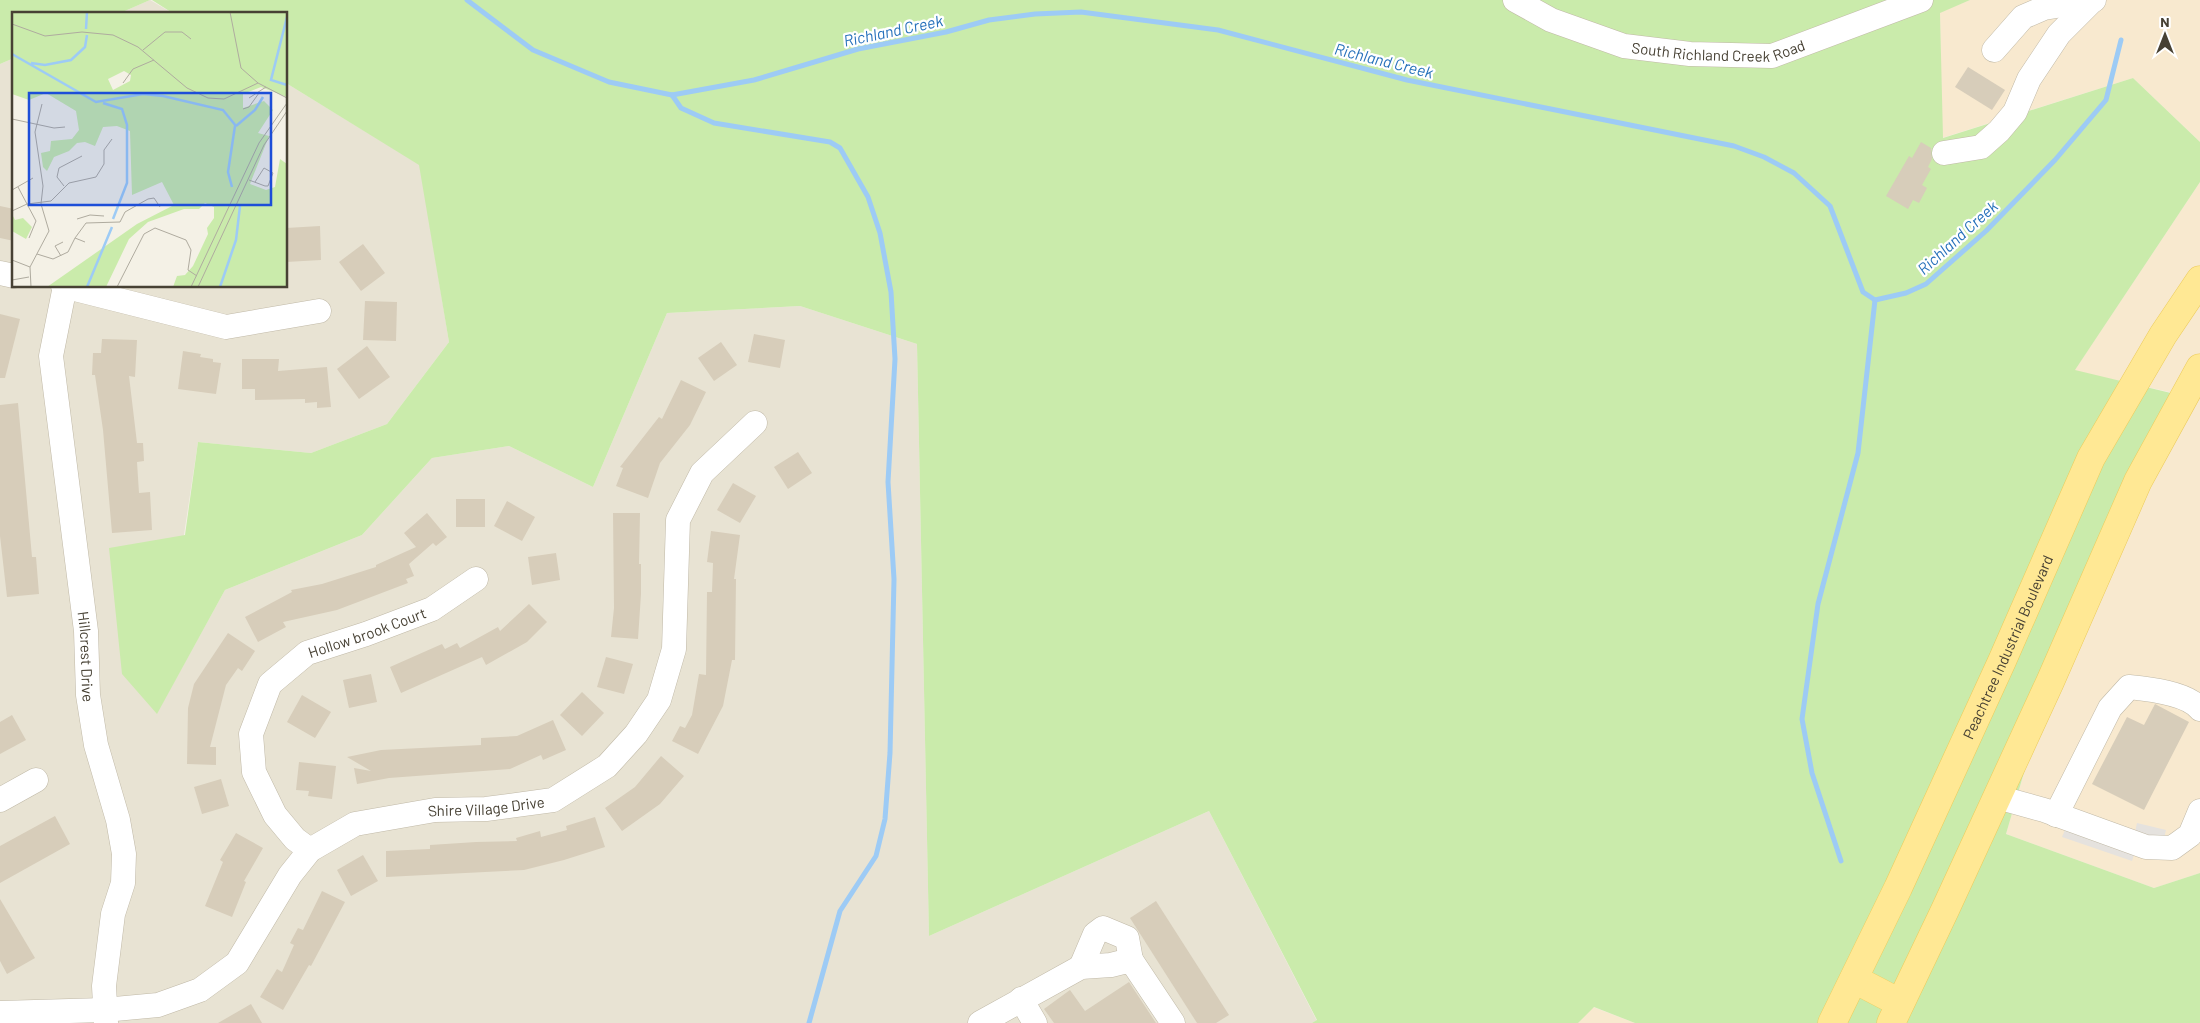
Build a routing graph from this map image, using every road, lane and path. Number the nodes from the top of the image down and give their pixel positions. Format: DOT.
graph roads {
  1 [pos="1515,0"];
  2 [pos="1922,0"];
  3 [pos="2093,0"];
  4 [pos="1994,50"];
  5 [pos="1944,154"];
  6 [pos="2200,280"];
  7 [pos="64,288"];
  8 [pos="72,288"];
  9 [pos="319,311"];
  10 [pos="2200,368"];
  11 [pos="755,423"];
  12 [pos="476,579"];
  13 [pos="2200,709"];
  14 [pos="36,780"];
  15 [pos="1997,797"];
  16 [pos="0,800"];
  17 [pos="2200,811"];
  18 [pos="2056,815"];
  19 [pos="310,850"];
  20 [pos="1121,962"];
  21 [pos="1082,967"];
  22 [pos="1854,979"];
  23 [pos="1020,999"];
  24 [pos="0,1013"];
  25 [pos="1896,1013"];
  26 [pos="105,1016"];
  27 [pos="980,1023"];
  28 [pos="1036,1023"];
  29 [pos="1172,1023"];
  30 [pos="1832,1023"];
  1 -- 2 [label="street, South Richland Creek Road"];
  3 -- 4 [label="street"];
  3 -- 5 [label="street"];
  6 -- 22 [label="main road, Peachtree Industrial Boulevard"];
  7 -- 26 [label="street, Hillcrest Drive"];
  8 -- 9 [label="street"];
  10 -- 15 [label="main road"];
  11 -- 19 [label="street, Shire Village Drive"];
  12 -- 19 [label="street, Hollow brook Court"];
  13 -- 18 [label="street"];
  14 -- 16 [label="street"];
  15 -- 18 [label="street"];
  15 -- 25 [label="main road"];
  17 -- 18 [label="street"];
  19 -- 26 [label="street, Shire Village Drive"];
  20 -- 21 [label="street"];
  20 -- 21 [label="street"];
  20 -- 29 [label="street"];
  21 -- 23 [label="street"];
  22 -- 25 [label="main road"];
  22 -- 30 [label="main road, Peachtree Industrial Boulevard"];
  23 -- 27 [label="street"];
  23 -- 28 [label="street"];
  24 -- 26 [label="street, Shire Village Drive"];
}
